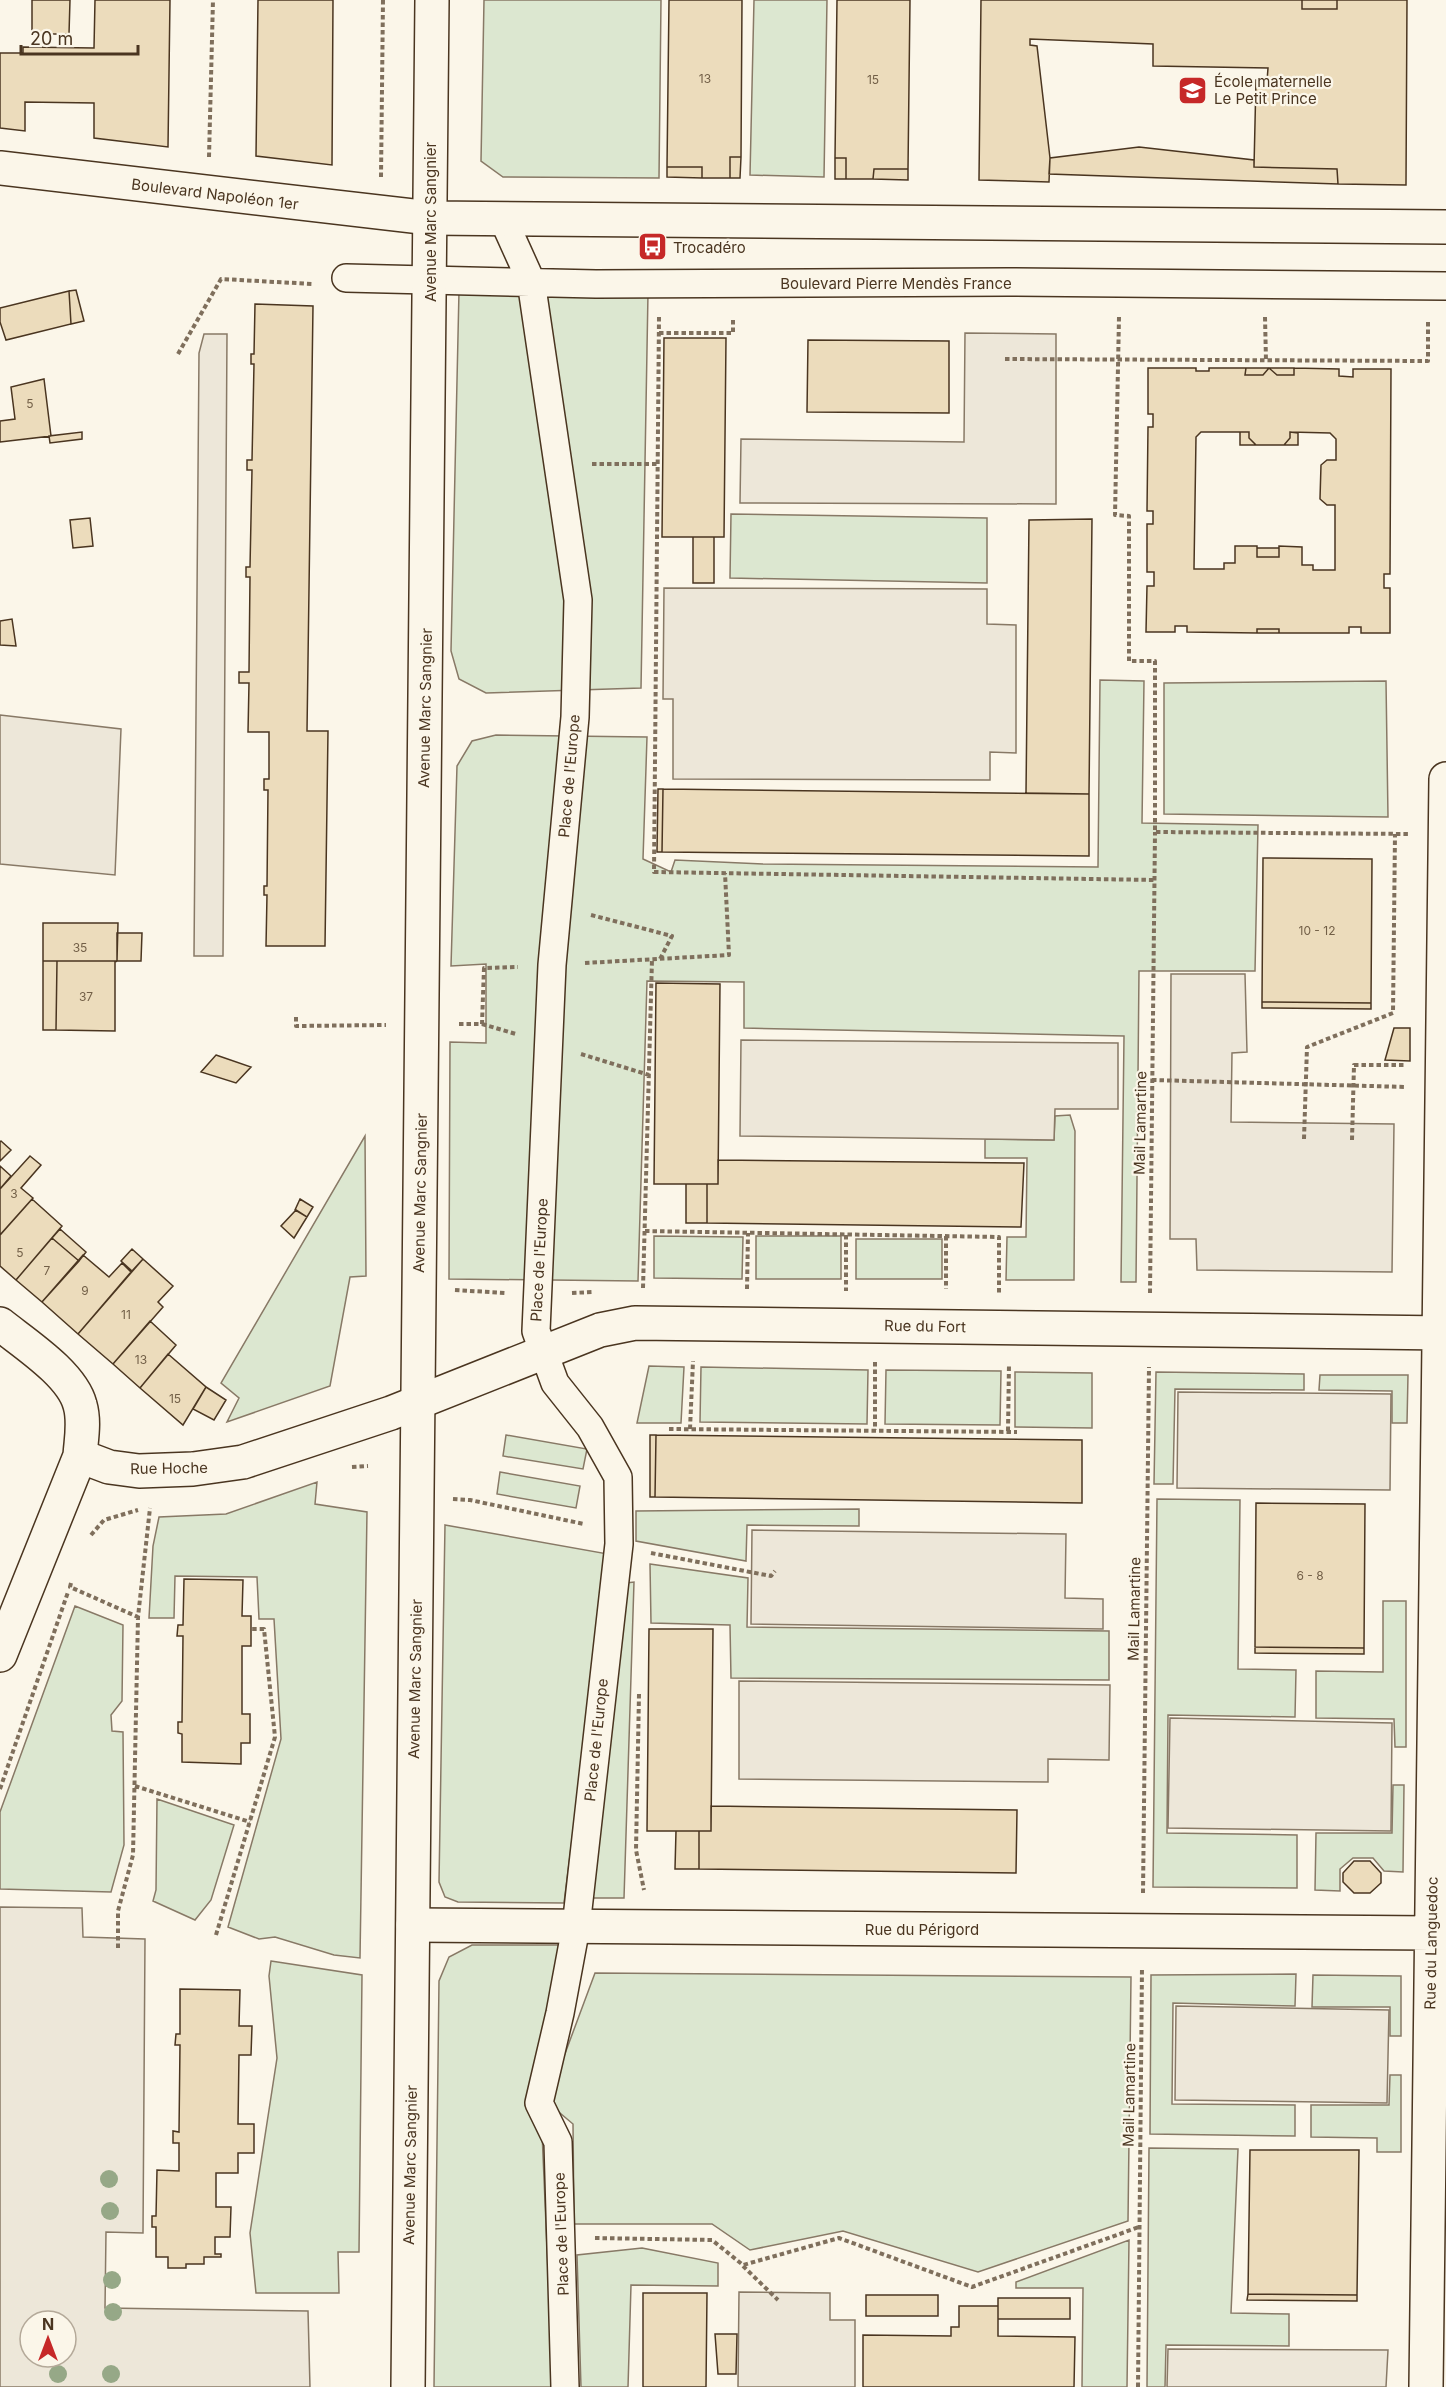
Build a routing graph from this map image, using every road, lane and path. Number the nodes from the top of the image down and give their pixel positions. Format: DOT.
graph roads {
  1 [pos="213,0"];
  2 [pos="383,0"];
  3 [pos="432,0"];
  4 [pos="220,160"];
  5 [pos="0,168"];
  6 [pos="369,177"];
  7 [pos="430,218"];
  8 [pos="502,219"];
  9 [pos="1446,227"];
  10 [pos="346,278"];
  11 [pos="531,281"];
  12 [pos="429,282"];
  13 [pos="660,283"];
  14 [pos="734,283"];
  15 [pos="1119,283"];
  16 [pos="1437,286"];
  17 [pos="659,333"];
  18 [pos="178,354"];
  19 [pos="1005,359"];
  20 [pos="1119,361"];
  21 [pos="558,464"];
  22 [pos="658,464"];
  23 [pos="1446,778"];
  24 [pos="1155,832"];
  25 [pos="1395,834"];
  26 [pos="1445,834"];
  27 [pos="725,873"];
  28 [pos="1155,880"];
  29 [pos="558,907"];
  30 [pos="652,959"];
  31 [pos="660,959"];
  32 [pos="552,965"];
  33 [pos="296,1017"];
  34 [pos="422,1024"];
  35 [pos="1442,1077"];
  36 [pos="1152,1080"];
  37 [pos="1306,1084"];
  38 [pos="1354,1086"];
  39 [pos="1304,1139"];
  40 [pos="1352,1140"];
  41 [pos="645,1231"];
  42 [pos="748,1233"];
  43 [pos="846,1235"];
  44 [pos="946,1236"];
  45 [pos="419,1287"];
  46 [pos="631,1290"];
  47 [pos="747,1290"];
  48 [pos="846,1291"];
  49 [pos="596,1292"];
  50 [pos="946,1292"];
  51 [pos="999,1293"];
  52 [pos="537,1295"];
  53 [pos="0,1324"];
  54 [pos="1150,1329"];
  55 [pos="1443,1333"];
  56 [pos="544,1352"];
  57 [pos="693,1360"];
  58 [pos="875,1362"];
  59 [pos="1009,1364"];
  60 [pos="418,1401"];
  61 [pos="669,1429"];
  62 [pos="690,1429"];
  63 [pos="875,1430"];
  64 [pos="1008,1431"];
  65 [pos="1017,1432"];
  66 [pos="80,1456"];
  67 [pos="368,1466"];
  68 [pos="347,1467"];
  69 [pos="417,1497"];
  70 [pos="150,1507"];
  71 [pos="161,1507"];
  72 [pos="88,1538"];
  73 [pos="619,1544"];
  74 [pos="37,1564"];
  75 [pos="775,1571"];
  76 [pos="74,1577"];
  77 [pos="70,1587"];
  78 [pos="138,1617"];
  79 [pos="251,1629"];
  80 [pos="0,1655"];
  81 [pos="639,1683"];
  82 [pos="135,1786"];
  83 [pos="0,1789"];
  84 [pos="250,1822"];
  85 [pos="644,1891"];
  86 [pos="412,1925"];
  87 [pos="576,1927"];
  88 [pos="1143,1931"];
  89 [pos="1431,1933"];
  90 [pos="216,1935"];
  91 [pos="118,1948"];
  92 [pos="1139,2227"];
  93 [pos="561,2236"];
  94 [pos="743,2265"];
  95 [pos="778,2300"];
  96 [pos="408,2387"];
  97 [pos="565,2387"];
  98 [pos="1138,2387"];
  99 [pos="1426,2387"];
  1 -- 4 [label="path"];
  2 -- 6 [label="path"];
  3 -- 7 [label="street, Avenue Marc Sangnier"];
  5 -- 7 [label="street, Boulevard Napoléon 1er"];
  7 -- 8 [label="street"];
  7 -- 12 [label="street, Avenue Marc Sangnier"];
  8 -- 9 [label="street"];
  8 -- 11 [label="street, Place de l'Europe"];
  10 -- 12 [label="street, Boulevard Pierre Mendès France"];
  10 -- 18 [label="path"];
  11 -- 12 [label="street, Boulevard Pierre Mendès France"];
  11 -- 13 [label="street, Boulevard Pierre Mendès France"];
  11 -- 21 [label="street, Place de l'Europe"];
  12 -- 34 [label="street, Avenue Marc Sangnier"];
  13 -- 14 [label="street, Boulevard Pierre Mendès France"];
  13 -- 17 [label="path"];
  14 -- 15 [label="street, Boulevard Pierre Mendès France"];
  14 -- 17 [label="path"];
  15 -- 16 [label="street, Boulevard Pierre Mendès France"];
  15 -- 20 [label="path"];
  16 -- 20 [label="path"];
  17 -- 22 [label="path"];
  19 -- 20 [label="path"];
  20 -- 24 [label="path, Mail Lamartine"];
  21 -- 22 [label="path"];
  21 -- 29 [label="street, Place de l'Europe"];
  22 -- 27 [label="path"];
  23 -- 26 [label="street, Rue du Languedoc"];
  24 -- 25 [label="path"];
  24 -- 28 [label="path, Mail Lamartine"];
  25 -- 26 [label="path"];
  25 -- 37 [label="path"];
  26 -- 35 [label="street, Rue du Languedoc"];
  27 -- 28 [label="path"];
  27 -- 31 [label="path"];
  28 -- 36 [label="path, Mail Lamartine"];
  29 -- 31 [label="path"];
  29 -- 32 [label="street, Place de l'Europe"];
  30 -- 31 [label="path"];
  30 -- 32 [label="path"];
  30 -- 41 [label="path"];
  32 -- 34 [label="path"];
  32 -- 52 [label="street, Place de l'Europe"];
  33 -- 34 [label="path"];
  34 -- 45 [label="street, Avenue Marc Sangnier"];
  35 -- 38 [label="path"];
  35 -- 38 [label="path"];
  35 -- 55 [label="street, Rue du Languedoc"];
  36 -- 37 [label="path"];
  36 -- 54 [label="path, Mail Lamartine"];
  37 -- 38 [label="path"];
  37 -- 39 [label="path"];
  38 -- 40 [label="path"];
  41 -- 42 [label="path"];
  41 -- 46 [label="path"];
  42 -- 43 [label="path"];
  42 -- 47 [label="path"];
  43 -- 44 [label="path"];
  43 -- 48 [label="path"];
  44 -- 50 [label="path"];
  44 -- 51 [label="path"];
  45 -- 52 [label="path"];
  45 -- 60 [label="street, Avenue Marc Sangnier"];
  49 -- 52 [label="path"];
  52 -- 56 [label="street, Place de l'Europe"];
  53 -- 66 [label="street"];
  54 -- 55 [label="street, Rue du Fort"];
  54 -- 56 [label="street, Rue du Fort"];
  54 -- 88 [label="path, Mail Lamartine"];
  55 -- 89 [label="street, Rue du Languedoc"];
  56 -- 60 [label="street, Rue du Fort"];
  56 -- 73 [label="street, Place de l'Europe"];
  57 -- 62 [label="path"];
  58 -- 63 [label="path"];
  59 -- 64 [label="path"];
  60 -- 66 [label="street, Rue Hoche"];
  60 -- 69 [label="street, Avenue Marc Sangnier"];
  61 -- 62 [label="path"];
  62 -- 63 [label="path"];
  63 -- 64 [label="path"];
  64 -- 65 [label="path"];
  66 -- 74 [label="street"];
  67 -- 68 [label="path"];
  69 -- 73 [label="path"];
  69 -- 86 [label="street, Avenue Marc Sangnier"];
  70 -- 71 [label="path"];
  70 -- 72 [label="path"];
  70 -- 78 [label="path"];
  73 -- 75 [label="path"];
  73 -- 87 [label="street, Place de l'Europe"];
  74 -- 77 [label="path"];
  74 -- 80 [label="street"];
  76 -- 77 [label="path"];
  77 -- 78 [label="path"];
  77 -- 83 [label="path"];
  78 -- 82 [label="path"];
  79 -- 84 [label="path"];
  81 -- 85 [label="path"];
  82 -- 84 [label="path"];
  82 -- 91 [label="path"];
  84 -- 90 [label="path"];
  86 -- 87 [label="street, Rue du Périgord"];
  86 -- 96 [label="street, Avenue Marc Sangnier"];
  87 -- 88 [label="street, Rue du Périgord"];
  87 -- 93 [label="street, Place de l'Europe"];
  88 -- 89 [label="street, Rue du Périgord"];
  88 -- 92 [label="path, Mail Lamartine"];
  89 -- 99 [label="street, Rue du Languedoc"];
  92 -- 94 [label="path"];
  92 -- 98 [label="path, Mail Lamartine"];
  93 -- 94 [label="path"];
  93 -- 97 [label="street, Place de l'Europe"];
  94 -- 95 [label="path"];
}
